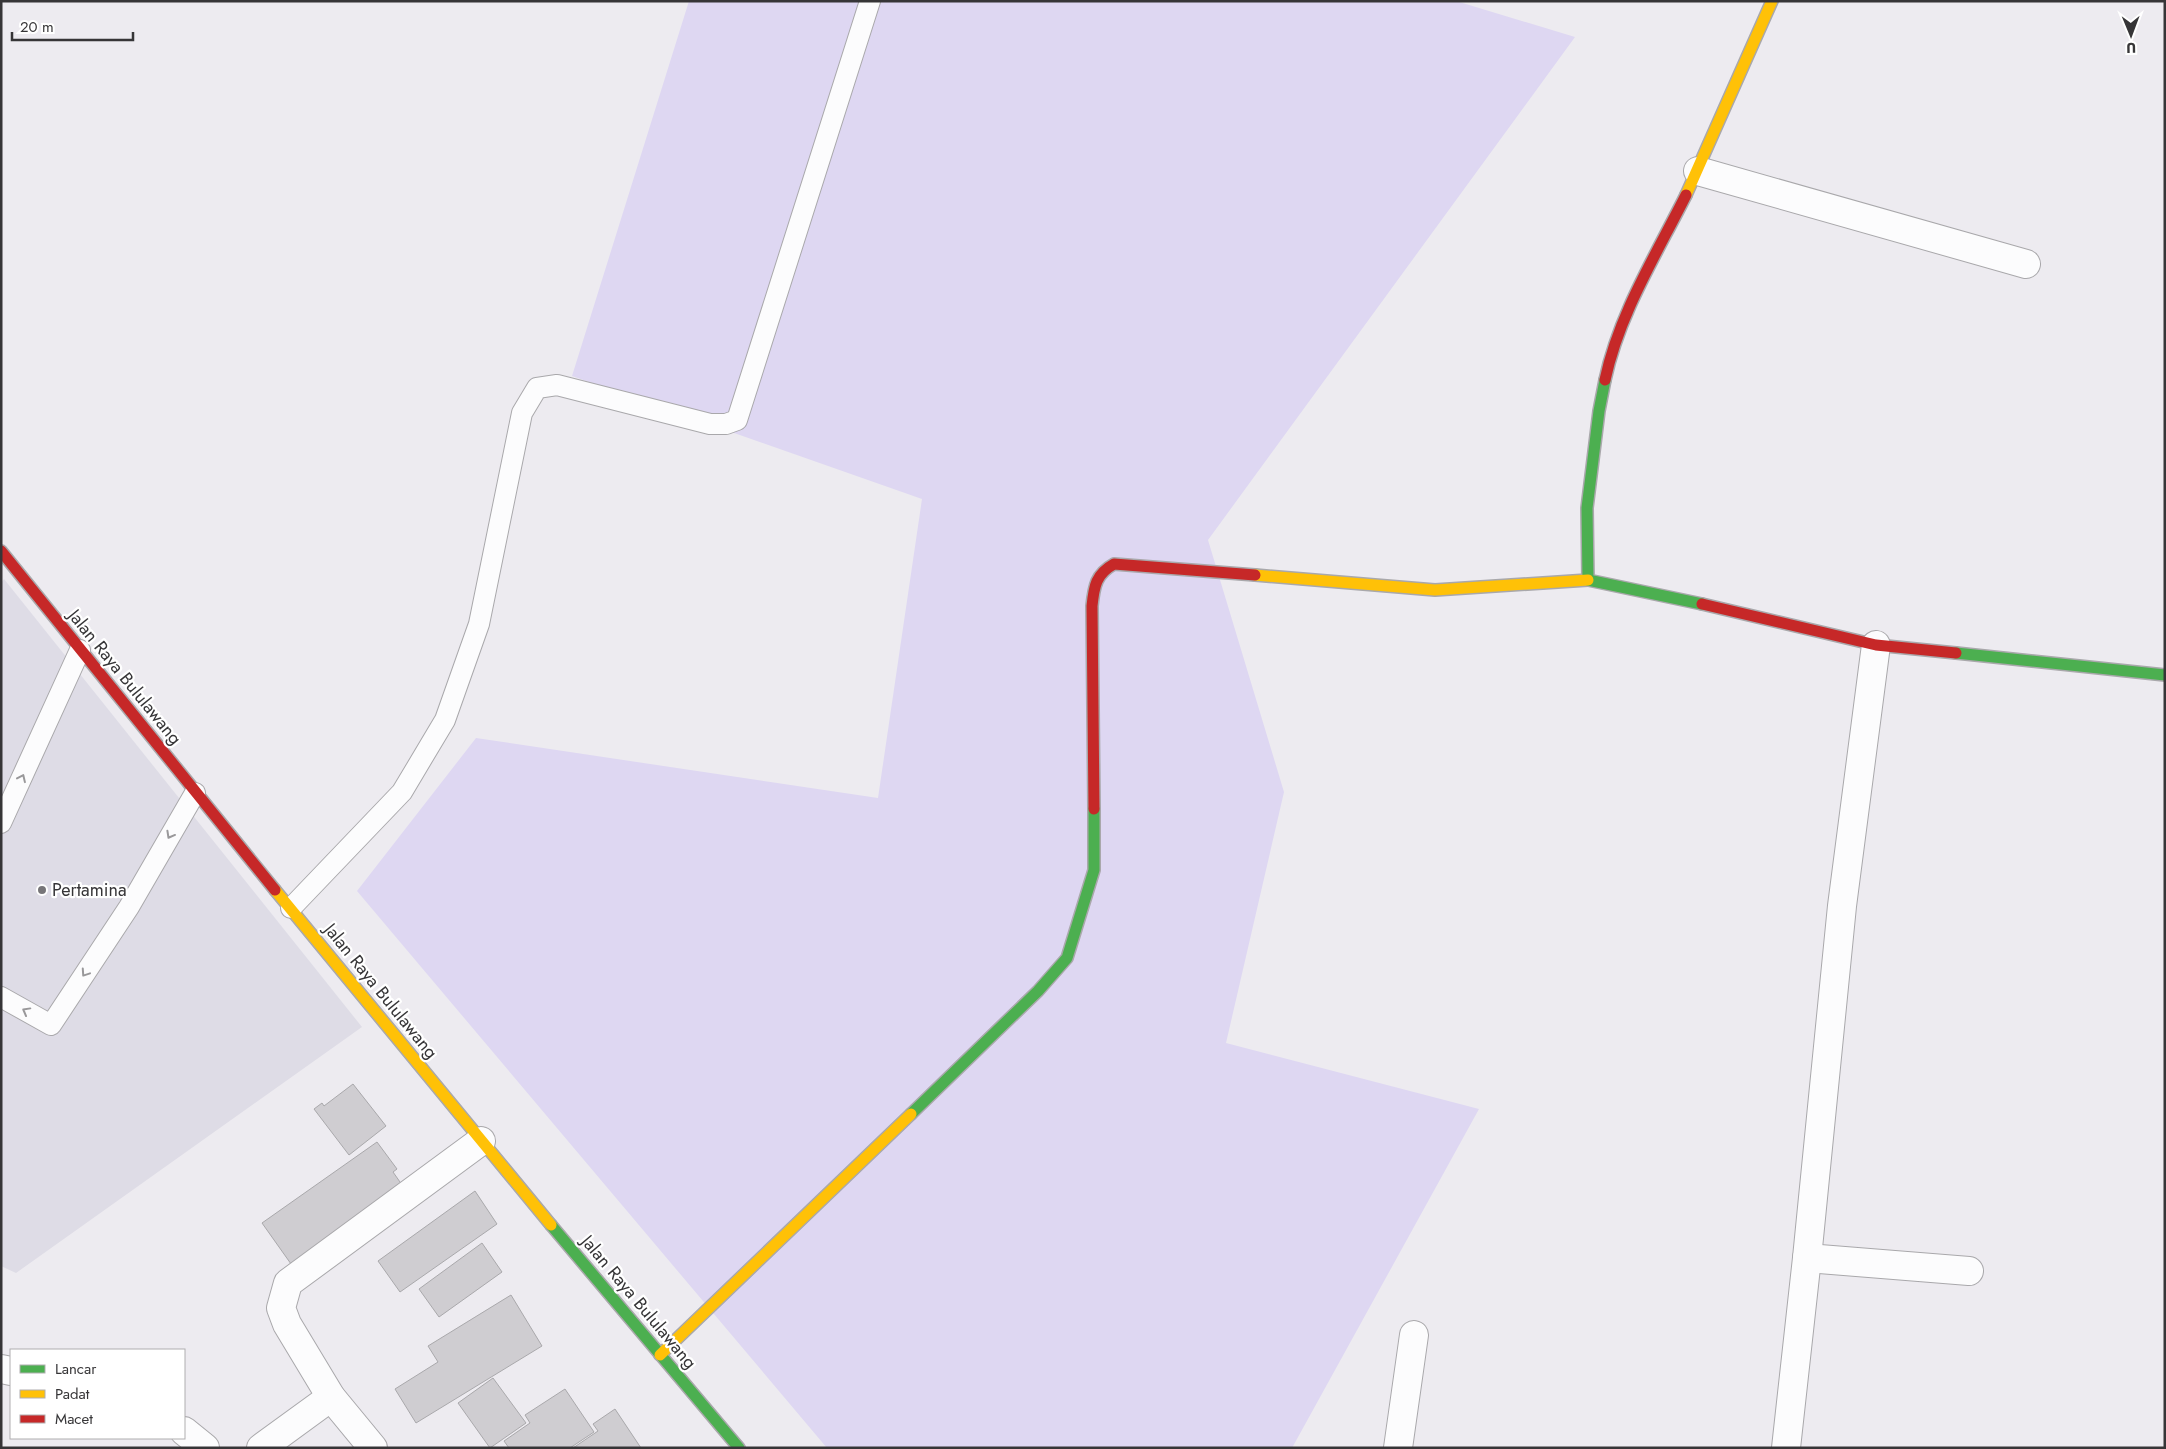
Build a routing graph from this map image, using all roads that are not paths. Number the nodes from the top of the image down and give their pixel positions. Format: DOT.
graph roads {
  1 [pos="870,1"];
  2 [pos="1772,1"];
  3 [pos="1698,171"];
  4 [pos="2026,264"];
  5 [pos="1,550"];
  6 [pos="1588,580"];
  7 [pos="1876,645"];
  8 [pos="80,650"];
  9 [pos="2165,675"];
  10 [pos="195,793"];
  11 [pos="1,823"];
  12 [pos="291,908"];
  13 [pos="1,997"];
  14 [pos="481,1141"];
  15 [pos="1807,1258"];
  16 [pos="1969,1271"];
  17 [pos="1414,1335"];
  18 [pos="660,1355"];
  19 [pos="331,1397"];
  20 [pos="185,1432"];
  21 [pos="205,1448"];
  22 [pos="261,1448"];
  23 [pos="373,1448"];
  24 [pos="740,1448"];
  25 [pos="1398,1448"];
  26 [pos="1786,1448"];
  1 -- 12 [label="lane"];
  2 -- 3 [label="street"];
  3 -- 4 [label="street"];
  3 -- 6 [label="street"];
  5 -- 8 [label="street, Jalan Raya Bululawang"];
  6 -- 7 [label="street"];
  6 -- 18 [label="street"];
  7 -- 9 [label="street"];
  7 -- 15 [label="street"];
  8 -- 10 [label="street, Jalan Raya Bululawang"];
  11 -- 8 [label="lane, one-way"];
  10 -- 12 [label="street, Jalan Raya Bululawang"];
  10 -- 13 [label="lane, one-way"];
  12 -- 14 [label="street, Jalan Raya Bululawang"];
  14 -- 18 [label="street, Jalan Raya Bululawang"];
  14 -- 19 [label="street"];
  15 -- 16 [label="street"];
  15 -- 26 [label="street"];
  17 -- 25 [label="street"];
  18 -- 24 [label="street, Jalan Raya Bululawang"];
  19 -- 22 [label="street"];
  19 -- 23 [label="street"];
  20 -- 21 [label="street"];
}
